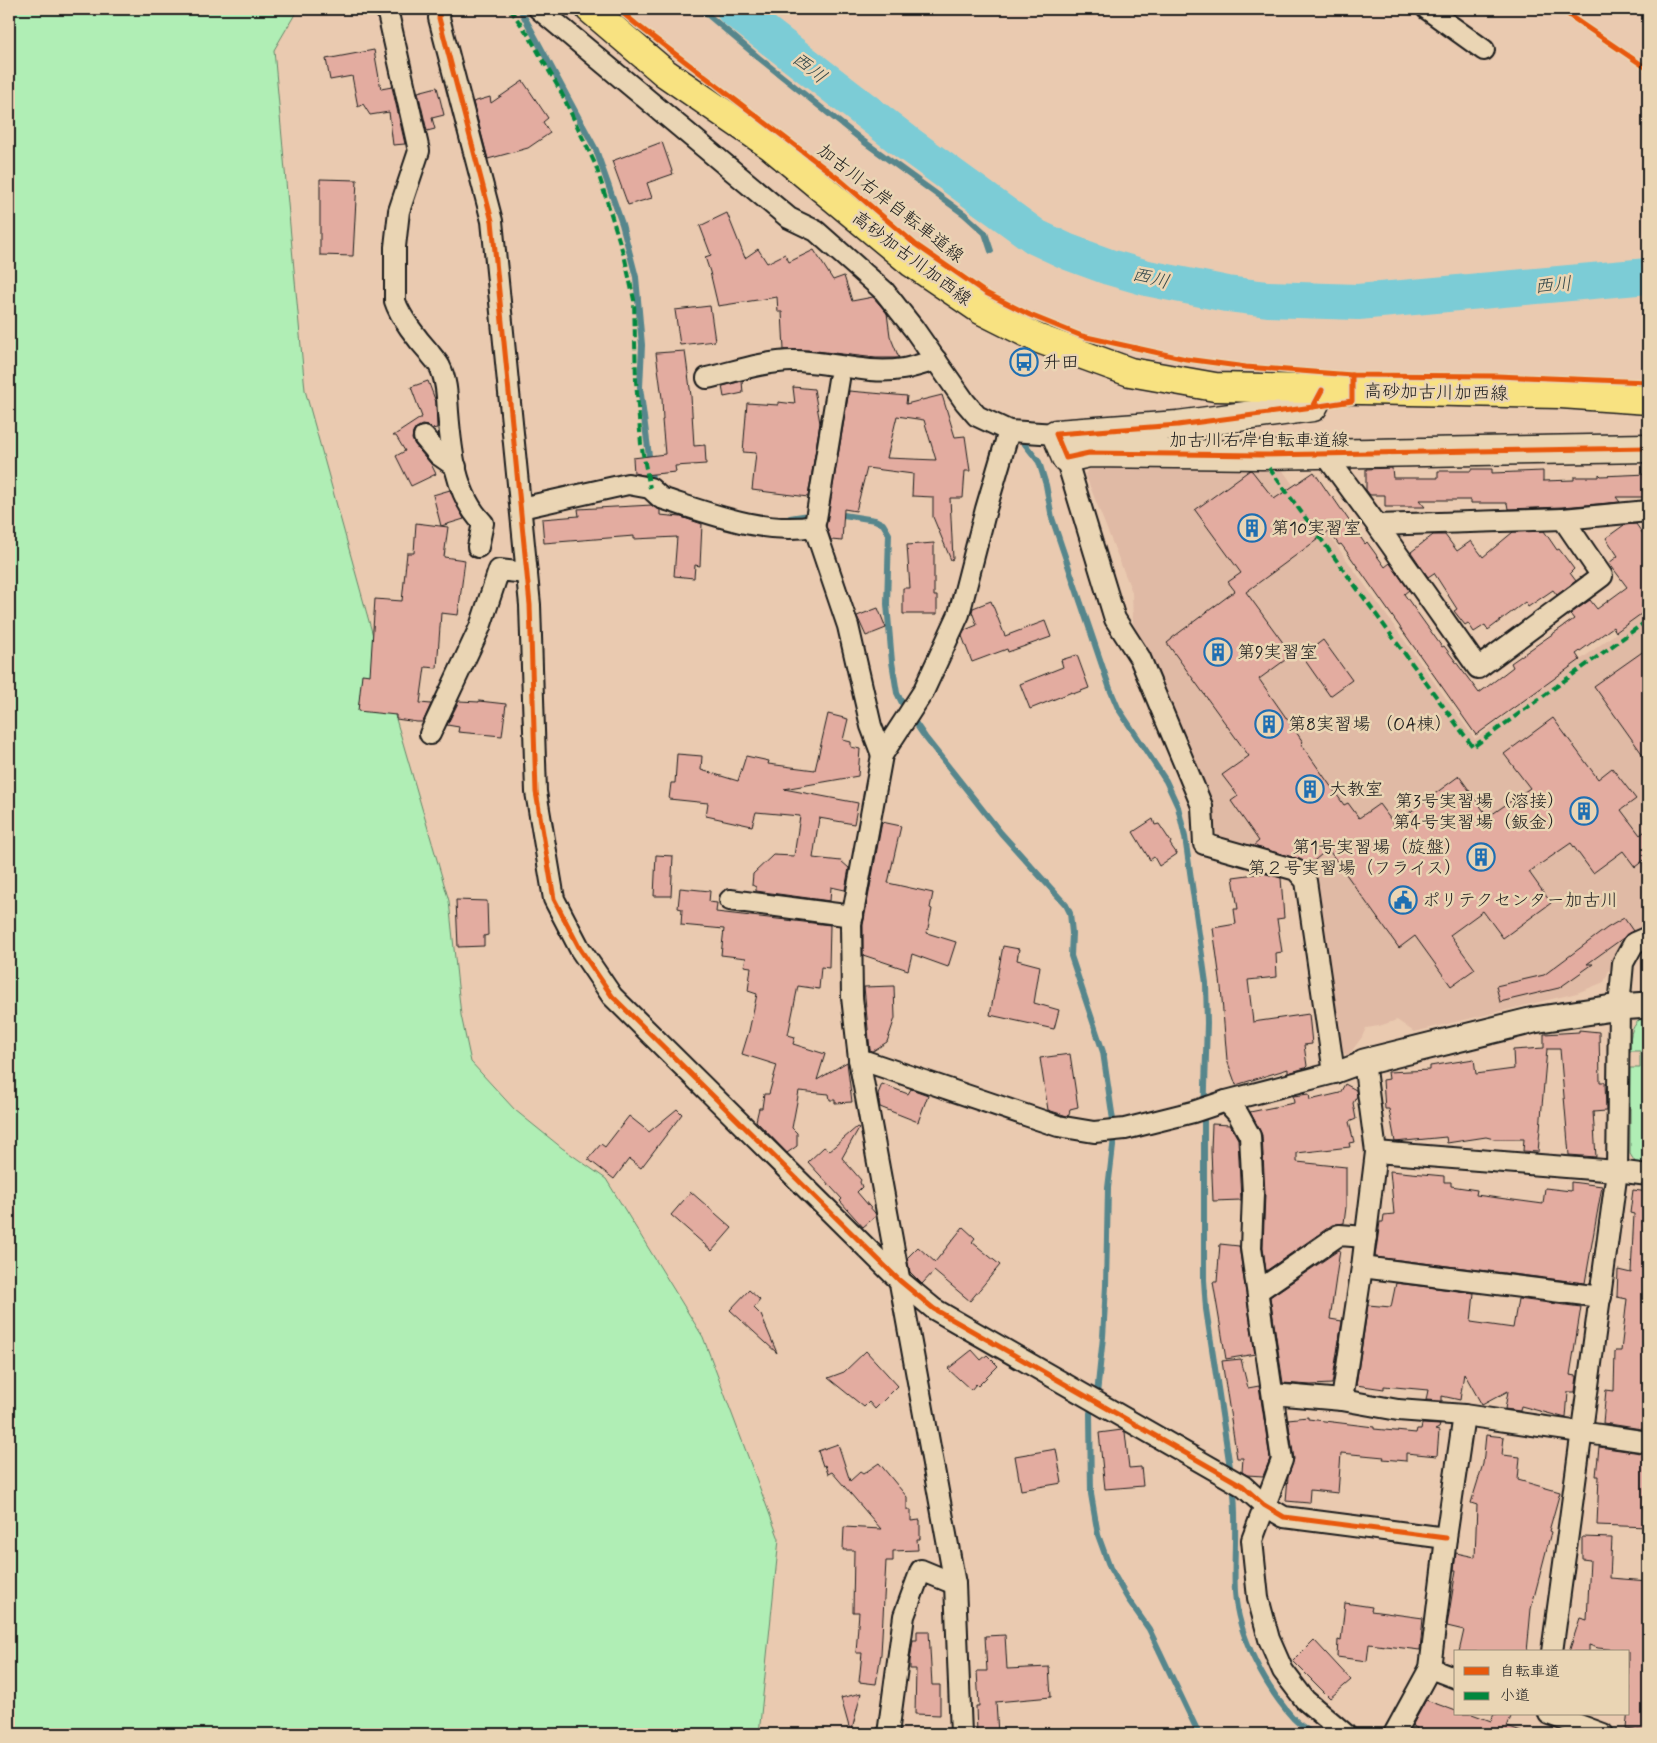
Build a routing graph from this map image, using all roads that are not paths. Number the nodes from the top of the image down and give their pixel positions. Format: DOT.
graph roads {
  1 [pos="388,9"];
  2 [pos="440,9"];
  3 [pos="539,9"];
  4 [pos="590,9"];
  5 [pos="1427,9"];
  6 [pos="1484,50"];
  7 [pos="936,360"];
  8 [pos="707,378"];
  9 [pos="839,378"];
  10 [pos="1322,390"];
  11 [pos="1648,400"];
  12 [pos="1009,430"];
  13 [pos="424,436"];
  14 [pos="1061,446"];
  15 [pos="1648,448"];
  16 [pos="1324,453"];
  17 [pos="456,466"];
  18 [pos="521,508"];
  19 [pos="1648,511"];
  20 [pos="1564,519"];
  21 [pos="1377,525"];
  22 [pos="814,526"];
  23 [pos="478,547"];
  24 [pos="527,573"];
  25 [pos="430,734"];
  26 [pos="882,755"];
  27 [pos="730,900"];
  28 [pos="853,916"];
  29 [pos="1648,937"];
  30 [pos="1648,1005"];
  31 [pos="1619,1007"];
  32 [pos="859,1059"];
  33 [pos="1364,1062"];
  34 [pos="1334,1073"];
  35 [pos="1226,1101"];
  36 [pos="1376,1152"];
  37 [pos="1616,1171"];
  38 [pos="1648,1175"];
  39 [pos="1366,1237"];
  40 [pos="1362,1267"];
  41 [pos="900,1280"];
  42 [pos="1258,1291"];
  43 [pos="1600,1297"];
  44 [pos="1273,1394"];
  45 [pos="1342,1400"];
  46 [pos="1464,1415"];
  47 [pos="1582,1433"];
  48 [pos="1648,1442"];
  49 [pos="1264,1505"];
  50 [pos="1446,1538"];
  51 [pos="955,1584"];
  52 [pos="1552,1650"];
  53 [pos="1430,1668"];
  54 [pos="1454,1677"];
  55 [pos="1555,1716"];
  56 [pos="888,1734"];
  57 [pos="961,1734"];
  58 [pos="1345,1734"];
  59 [pos="1394,1734"];
  60 [pos="1603,1734"];
  1 -- 17 [label="street"];
  2 -- 18 [label="street"];
  3 -- 7 [label="street"];
  4 -- 10 [label="main road, 高砂加古川加西線"];
  5 -- 6 [label="street"];
  7 -- 8 [label="street"];
  7 -- 12 [label="street"];
  9 -- 22 [label="street"];
  10 -- 11 [label="main road, 高砂加古川加西線"];
  10 -- 14 [label="main road, 加古川右岸自転車道線"];
  12 -- 14 [label="street"];
  12 -- 26 [label="street"];
  13 -- 17 [label="street"];
  14 -- 16 [label="main road, 加古川右岸自転車道線"];
  14 -- 34 [label="street"];
  15 -- 16 [label="main road, 加古川右岸自転車道線"];
  16 -- 21 [label="street"];
  17 -- 23 [label="street"];
  18 -- 22 [label="street"];
  18 -- 24 [label="street"];
  19 -- 20 [label="street"];
  20 -- 21 [label="street"];
  20 -- 21 [label="street"];
  22 -- 26 [label="street"];
  24 -- 25 [label="street"];
  24 -- 41 [label="street"];
  26 -- 28 [label="street"];
  27 -- 28 [label="street"];
  28 -- 32 [label="street"];
  29 -- 31 [label="street"];
  30 -- 31 [label="street"];
  31 -- 33 [label="street"];
  31 -- 37 [label="street"];
  32 -- 35 [label="street"];
  32 -- 41 [label="street"];
  33 -- 34 [label="street"];
  33 -- 36 [label="street"];
  34 -- 35 [label="street"];
  35 -- 42 [label="street"];
  36 -- 37 [label="street"];
  36 -- 39 [label="street"];
  37 -- 38 [label="street"];
  37 -- 43 [label="street"];
  39 -- 40 [label="street"];
  39 -- 42 [label="street"];
  40 -- 43 [label="street"];
  40 -- 45 [label="street"];
  41 -- 49 [label="street"];
  41 -- 51 [label="street"];
  42 -- 44 [label="street"];
  43 -- 47 [label="street"];
  44 -- 45 [label="street"];
  44 -- 49 [label="street"];
  45 -- 46 [label="street"];
  46 -- 47 [label="street"];
  46 -- 50 [label="street"];
  47 -- 48 [label="street"];
  47 -- 52 [label="street"];
  49 -- 50 [label="street"];
  49 -- 58 [label="street"];
  50 -- 53 [label="street"];
  51 -- 56 [label="street"];
  51 -- 57 [label="street"];
  53 -- 54 [label="street"];
  53 -- 59 [label="street"];
  55 -- 60 [label="street"];
}
